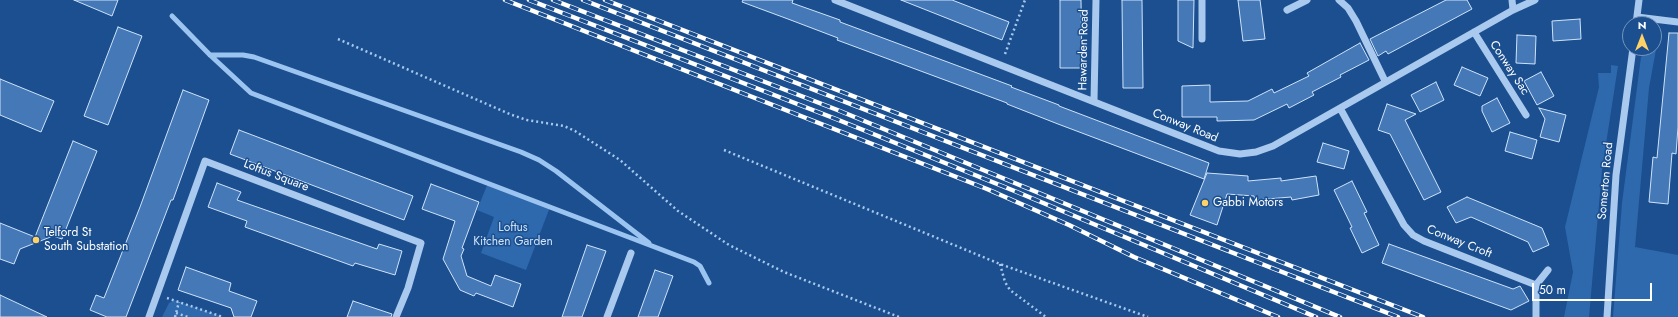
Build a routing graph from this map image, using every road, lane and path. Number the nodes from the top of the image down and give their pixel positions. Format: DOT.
graph roads {
  1 [pos="835,0"];
  2 [pos="1025,0"];
  3 [pos="1096,0"];
  4 [pos="1202,0"];
  5 [pos="1307,0"];
  6 [pos="1340,0"];
  7 [pos="1512,0"];
  8 [pos="1535,0"];
  9 [pos="1639,0"];
  10 [pos="1287,10"];
  11 [pos="1513,10"];
  12 [pos="1637,16"];
  13 [pos="1662,22"];
  14 [pos="1678,22"];
  15 [pos="1474,32"];
  16 [pos="338,39"];
  17 [pos="1202,39"];
  18 [pos="1632,56"];
  19 [pos="1000,66"];
  20 [pos="1385,81"];
  21 [pos="1094,101"];
  22 [pos="1340,108"];
  23 [pos="1526,114"];
  24 [pos="724,150"];
  25 [pos="631,253"];
  26 [pos="1000,264"];
  27 [pos="1548,270"];
  28 [pos="1536,285"];
  29 [pos="157,295"];
  30 [pos="178,302"];
  31 [pos="176,313"];
  32 [pos="149,317"];
  33 [pos="175,317"];
  34 [pos="188,317"];
  35 [pos="223,317"];
  36 [pos="396,317"];
  37 [pos="607,317"];
  38 [pos="899,317"];
  39 [pos="1046,317"];
  40 [pos="1148,317"];
  41 [pos="1536,317"];
  42 [pos="1607,317"];
  1 -- 19 [label="street, Conway Road"];
  2 -- 19 [label="path"];
  3 -- 21 [label="street, Hawarden Road"];
  4 -- 17 [label="street"];
  5 -- 10 [label="street"];
  6 -- 20 [label="street"];
  7 -- 11 [label="street"];
  8 -- 11 [label="street, Conway Road"];
  9 -- 12 [label="street"];
  11 -- 15 [label="street, Conway Road"];
  13 -- 14 [label="street"];
  15 -- 20 [label="street, Conway Road"];
  15 -- 23 [label="street, Conway Sac"];
  16 -- 38 [label="path"];
  18 -- 42 [label="street, Somerton Road"];
  19 -- 21 [label="street, Conway Road"];
  20 -- 22 [label="street, Conway Road"];
  21 -- 22 [label="street, Conway Road"];
  22 -- 28 [label="street, Conway Croft"];
  24 -- 26 [label="path"];
  25 -- 37 [label="street"];
  26 -- 39 [label="path"];
  26 -- 40 [label="path"];
  27 -- 28 [label="street"];
  28 -- 41 [label="street"];
  29 -- 30 [label="path"];
  29 -- 32 [label="street, Loftus Square"];
  29 -- 36 [label="street, Loftus Square"];
  30 -- 31 [label="path"];
  30 -- 35 [label="path"];
  31 -- 33 [label="path"];
  31 -- 34 [label="path"];
}
